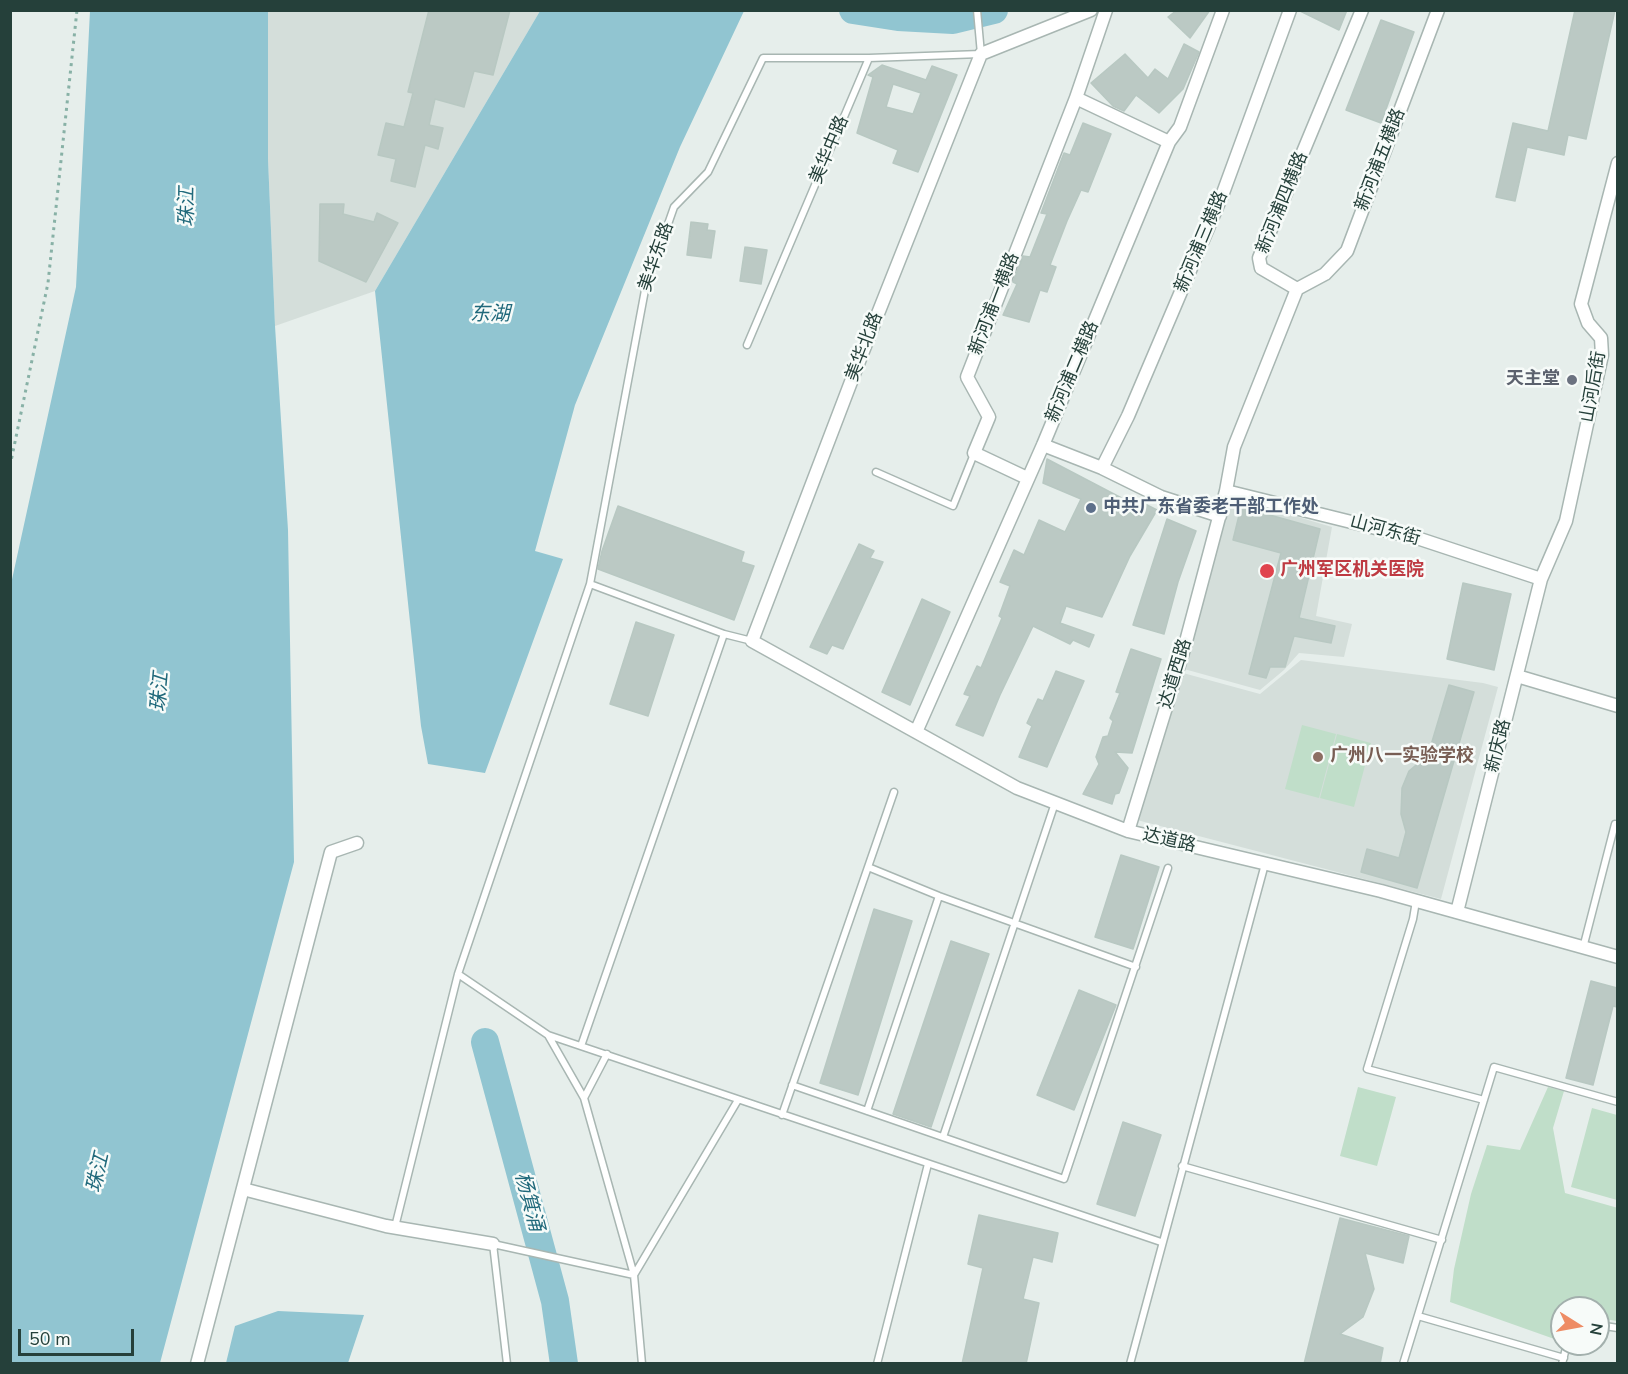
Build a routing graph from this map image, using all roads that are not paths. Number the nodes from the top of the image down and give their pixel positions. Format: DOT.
graph roads {
  1 [pos="977,10"];
  2 [pos="1091,10"];
  3 [pos="1106,10"];
  4 [pos="1223,10"];
  5 [pos="1290,10"];
  6 [pos="1362,10"];
  7 [pos="1438,10"];
  8 [pos="981,54"];
  9 [pos="869,58"];
  10 [pos="1076,98"];
  11 [pos="1169,142"];
  12 [pos="1617,163"];
  13 [pos="1297,289"];
  14 [pos="747,345"];
  15 [pos="1043,445"];
  16 [pos="974,453"];
  17 [pos="1102,468"];
  18 [pos="876,472"];
  19 [pos="1027,478"];
  20 [pos="1226,491"];
  21 [pos="1220,516"];
  22 [pos="1542,579"];
  23 [pos="590,584"];
  24 [pos="724,634"];
  25 [pos="752,641"];
  26 [pos="1517,676"];
  27 [pos="1617,706"];
  28 [pos="916,732"];
  29 [pos="894,792"];
  30 [pos="1056,803"];
  31 [pos="1615,824"];
  32 [pos="1128,831"];
  33 [pos="357,843"];
  34 [pos="1265,864"];
  35 [pos="868,867"];
  36 [pos="1168,868"];
  37 [pos="939,896"];
  38 [pos="1416,900"];
  39 [pos="1457,912"];
  40 [pos="1015,924"];
  41 [pos="1583,948"];
  42 [pos="1617,957"];
  43 [pos="1136,968"];
  44 [pos="458,974"];
  45 [pos="548,1035"];
  46 [pos="581,1046"];
  47 [pos="607,1054"];
  48 [pos="792,1085"];
  49 [pos="584,1098"];
  50 [pos="738,1100"];
  51 [pos="1484,1100"];
  52 [pos="1617,1102"];
  53 [pos="867,1111"];
  54 [pos="782,1115"];
  55 [pos="943,1137"];
  56 [pos="928,1164"];
  57 [pos="1182,1166"];
  58 [pos="243,1189"];
  59 [pos="394,1227"];
  60 [pos="1442,1240"];
  61 [pos="1161,1242"];
  62 [pos="494,1244"];
  63 [pos="634,1275"];
  64 [pos="1418,1316"];
  65 [pos="1563,1361"];
  66 [pos="197,1364"];
  67 [pos="507,1364"];
  68 [pos="642,1364"];
  69 [pos="877,1364"];
  70 [pos="1130,1364"];
  71 [pos="1403,1364"];
  1 -- 8 [label="lane"];
  2 -- 8 [label="street"];
  3 -- 10 [label="street"];
  4 -- 11 [label="street, 新河浦二横路"];
  5 -- 17 [label="street, 新河浦三横路"];
  6 -- 13 [label="street, 新河浦四横路"];
  7 -- 13 [label="street, 新河浦五横路"];
  8 -- 9 [label="lane"];
  8 -- 25 [label="street, 美华北路"];
  9 -- 14 [label="lane, 美华中路"];
  9 -- 23 [label="lane, 美华东路"];
  10 -- 11 [label="street"];
  10 -- 16 [label="street, 新河浦一横路"];
  11 -- 15 [label="street, 新河浦二横路"];
  12 -- 22 [label="street, 山河后街"];
  13 -- 20 [label="street"];
  15 -- 17 [label="street"];
  15 -- 19 [label="street, 新河浦二横路"];
  16 -- 18 [label="lane"];
  16 -- 19 [label="street"];
  17 -- 21 [label="street"];
  19 -- 28 [label="street, 新河浦二横路"];
  20 -- 21 [label="street"];
  20 -- 22 [label="street, 山河东街"];
  21 -- 32 [label="street, 达道西路"];
  22 -- 26 [label="street, 新庆路"];
  23 -- 24 [label="lane"];
  23 -- 44 [label="lane"];
  24 -- 25 [label="lane"];
  24 -- 46 [label="lane"];
  25 -- 28 [label="street, 达道路"];
  26 -- 27 [label="street"];
  26 -- 39 [label="street, 新庆路"];
  28 -- 30 [label="street, 达道路"];
  29 -- 35 [label="lane"];
  30 -- 32 [label="street, 达道路"];
  30 -- 40 [label="lane"];
  31 -- 41 [label="lane"];
  32 -- 34 [label="street, 达道路"];
  33 -- 58 [label="street"];
  34 -- 38 [label="street, 达道路"];
  34 -- 57 [label="lane"];
  35 -- 37 [label="lane"];
  35 -- 48 [label="lane"];
  36 -- 43 [label="lane"];
  37 -- 40 [label="lane"];
  37 -- 53 [label="lane"];
  38 -- 39 [label="street, 达道路"];
  38 -- 51 [label="lane"];
  39 -- 41 [label="street, 达道路"];
  40 -- 43 [label="lane"];
  40 -- 55 [label="lane"];
  41 -- 42 [label="street, 达道路"];
  43 -- 55 [label="lane"];
  44 -- 45 [label="lane"];
  44 -- 59 [label="lane"];
  45 -- 46 [label="lane"];
  45 -- 49 [label="lane"];
  46 -- 47 [label="lane"];
  47 -- 49 [label="lane"];
  47 -- 50 [label="lane"];
  48 -- 53 [label="lane"];
  48 -- 54 [label="lane"];
  49 -- 63 [label="lane"];
  50 -- 54 [label="lane"];
  50 -- 63 [label="lane"];
  51 -- 52 [label="lane"];
  51 -- 60 [label="lane"];
  53 -- 55 [label="lane"];
  54 -- 56 [label="lane"];
  56 -- 61 [label="lane"];
  56 -- 69 [label="lane"];
  57 -- 60 [label="lane"];
  57 -- 61 [label="lane"];
  58 -- 59 [label="street"];
  58 -- 66 [label="street"];
  59 -- 62 [label="street"];
  60 -- 64 [label="lane"];
  61 -- 70 [label="lane"];
  62 -- 63 [label="lane"];
  62 -- 67 [label="lane"];
  63 -- 68 [label="lane"];
  64 -- 65 [label="lane"];
  64 -- 71 [label="lane"];
}
